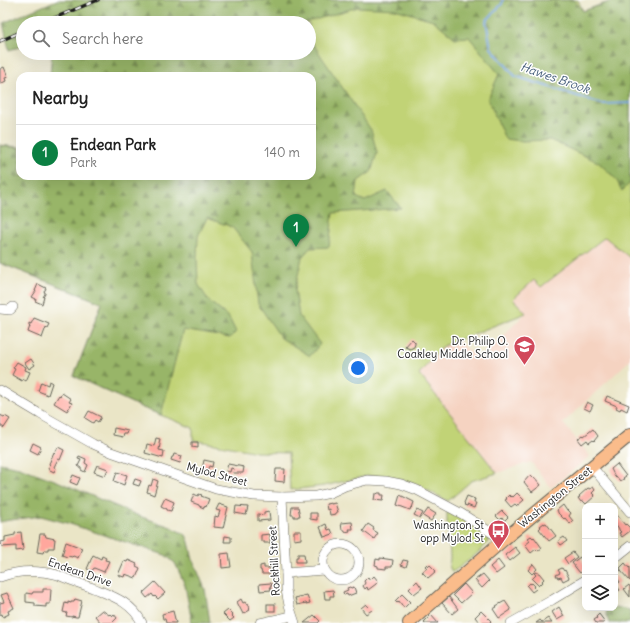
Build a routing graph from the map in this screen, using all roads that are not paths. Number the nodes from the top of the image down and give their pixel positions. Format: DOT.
graph roads {
  1 [pos="13,307"];
  2 [pos="0,309"];
  3 [pos="0,390"];
  4 [pos="630,435"];
  5 [pos="592,467"];
  6 [pos="282,497"];
  7 [pos="630,512"];
  8 [pos="503,540"];
  9 [pos="630,546"];
  10 [pos="618,556"];
  11 [pos="324,570"];
  12 [pos="286,573"];
  13 [pos="0,577"];
  14 [pos="582,582"];
  15 [pos="294,619"];
  16 [pos="142,623"];
  17 [pos="260,623"];
  18 [pos="409,623"];
  19 [pos="510,623"];
  1 -- 2 [label="street"];
  3 -- 6 [label="street, Mylod Street"];
  4 -- 5 [label="main road, Washington Street"];
  5 -- 7 [label="street"];
  5 -- 8 [label="main road, Washington Street"];
  6 -- 8 [label="street, Mylod Street"];
  6 -- 12 [label="street, Rockhill Street"];
  8 -- 18 [label="main road, Washington Street"];
  9 -- 10 [label="street"];
  11 -- 11 [label="street"];
  11 -- 12 [label="street"];
  12 -- 15 [label="street, Rockhill Street"];
  13 -- 16 [label="street, Endean Drive"];
  14 -- 19 [label="street"];
  15 -- 17 [label="street"];
}
